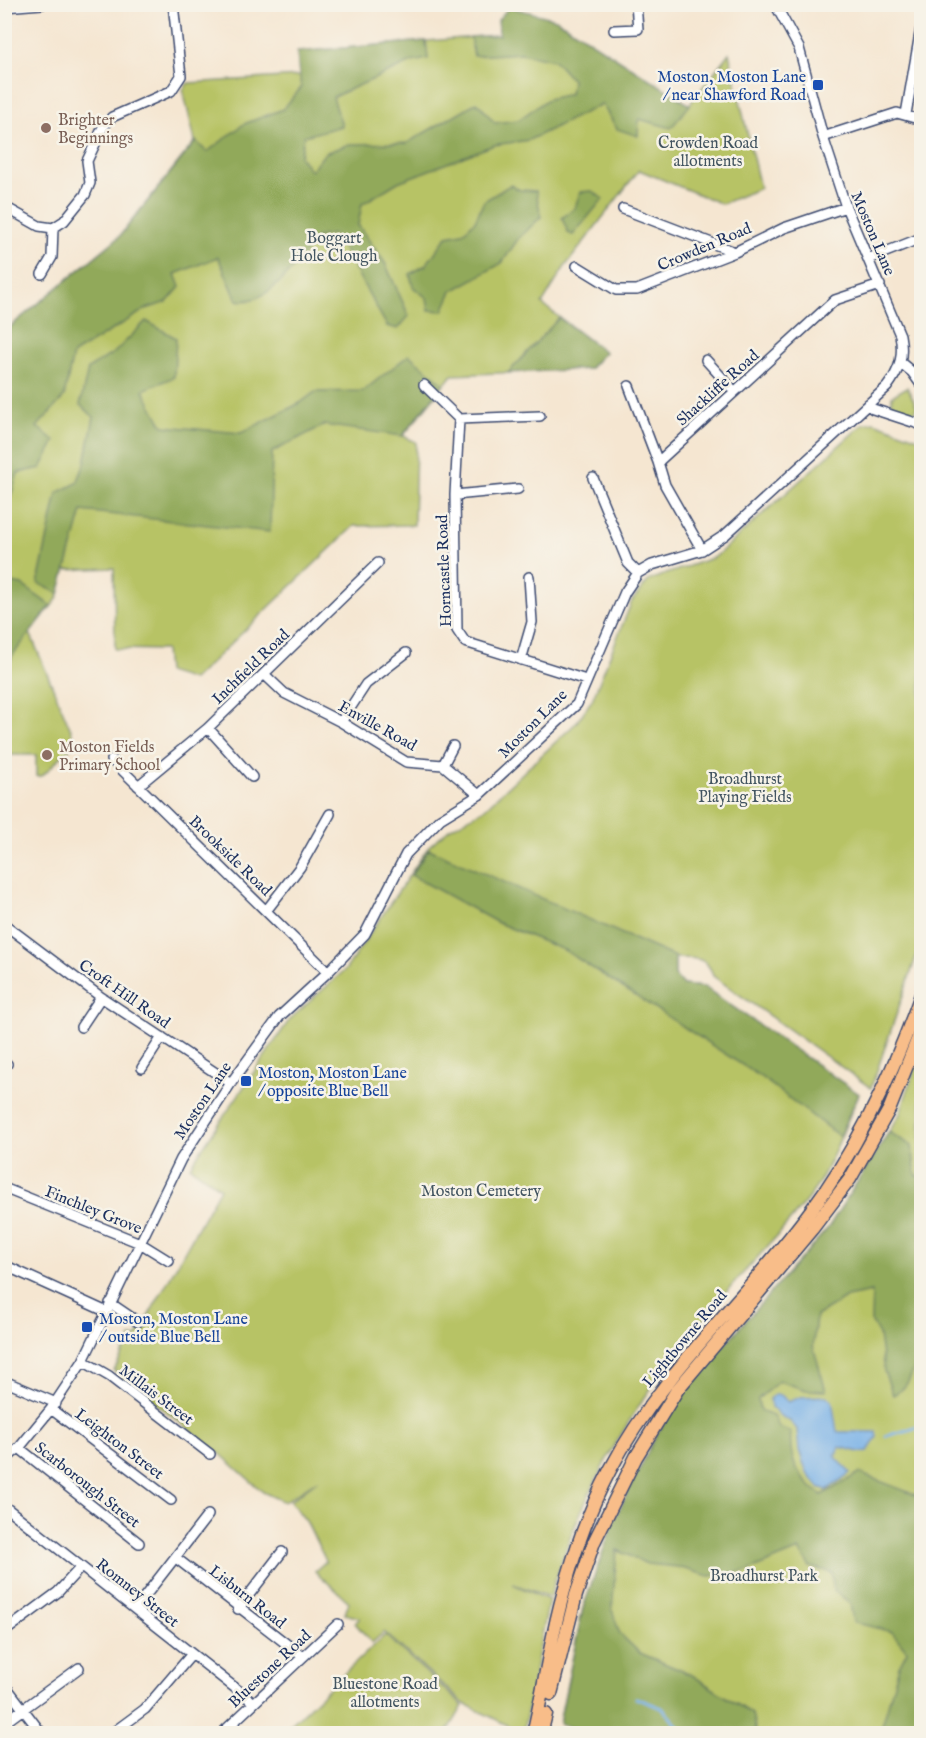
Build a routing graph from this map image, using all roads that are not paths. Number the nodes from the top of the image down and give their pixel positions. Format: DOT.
graph roads {
  1 [pos="42,4"];
  2 [pos="173,4"];
  3 [pos="636,4"];
  4 [pos="775,4"];
  5 [pos="4,7"];
  6 [pos="921,22"];
  7 [pos="615,30"];
  8 [pos="906,114"];
  9 [pos="921,120"];
  10 [pos="822,137"];
  11 [pos="5,207"];
  12 [pos="846,207"];
  13 [pos="623,209"];
  14 [pos="53,228"];
  15 [pos="916,240"];
  16 [pos="735,252"];
  17 [pos="868,259"];
  18 [pos="577,266"];
  19 [pos="42,274"];
  20 [pos="880,285"];
  21 [pos="706,360"];
  22 [pos="901,363"];
  23 [pos="424,386"];
  24 [pos="629,386"];
  25 [pos="921,386"];
  26 [pos="734,391"];
  27 [pos="868,404"];
  28 [pos="540,416"];
  29 [pos="459,418"];
  30 [pos="921,425"];
  31 [pos="658,462"];
  32 [pos="593,478"];
  33 [pos="518,489"];
  34 [pos="455,495"];
  35 [pos="702,550"];
  36 [pos="378,563"];
  37 [pos="638,573"];
  38 [pos="529,576"];
  39 [pos="406,653"];
  40 [pos="521,660"];
  41 [pos="264,674"];
  42 [pos="586,680"];
  43 [pos="341,722"];
  44 [pos="208,728"];
  45 [pos="453,746"];
  46 [pos="112,760"];
  47 [pos="443,765"];
  48 [pos="252,777"];
  49 [pos="138,786"];
  50 [pos="479,795"];
  51 [pos="330,814"];
  52 [pos="266,910"];
  53 [pos="7,930"];
  54 [pos="328,972"];
  55 [pos="921,992"];
  56 [pos="101,997"];
  57 [pos="81,1027"];
  58 [pos="921,1028"];
  59 [pos="162,1037"];
  60 [pos="142,1068"];
  61 [pos="231,1083"];
  62 [pos="6,1189"];
  63 [pos="140,1243"];
  64 [pos="169,1261"];
  65 [pos="4,1265"];
  66 [pos="108,1307"];
  67 [pos="138,1322"];
  68 [pos="84,1361"];
  69 [pos="4,1381"];
  70 [pos="53,1406"];
  71 [pos="19,1448"];
  72 [pos="210,1454"];
  73 [pos="5,1460"];
  74 [pos="171,1500"];
  75 [pos="4,1506"];
  76 [pos="208,1515"];
  77 [pos="139,1543"];
  78 [pos="282,1552"];
  79 [pos="176,1558"];
  80 [pos="81,1567"];
  81 [pos="135,1609"];
  82 [pos="238,1609"];
  83 [pos="338,1624"];
  84 [pos="4,1632"];
  85 [pos="192,1654"];
  86 [pos="302,1656"];
  87 [pos="79,1668"];
  88 [pos="4,1684"];
  89 [pos="253,1702"];
  90 [pos="23,1709"];
  91 [pos="4,1723"];
  92 [pos="42,1734"];
  93 [pos="111,1734"];
  94 [pos="221,1734"];
  95 [pos="533,1734"];
  96 [pos="541,1734"];
  1 -- 5 [label="street"];
  2 -- 14 [label="street"];
  3 -- 7 [label="street"];
  4 -- 10 [label="street, Moston Lane"];
  6 -- 8 [label="street"];
  8 -- 9 [label="street"];
  8 -- 10 [label="street"];
  10 -- 12 [label="street, Moston Lane"];
  11 -- 14 [label="street"];
  12 -- 16 [label="street, Crowden Road"];
  12 -- 17 [label="street, Moston Lane"];
  13 -- 16 [label="street"];
  14 -- 19 [label="street"];
  15 -- 17 [label="street"];
  16 -- 18 [label="street, Crowden Road"];
  17 -- 20 [label="street, Moston Lane"];
  20 -- 22 [label="street, Moston Lane"];
  20 -- 26 [label="street, Shackliffe Road"];
  21 -- 26 [label="street"];
  22 -- 25 [label="street"];
  22 -- 27 [label="street"];
  23 -- 29 [label="street"];
  24 -- 31 [label="street"];
  26 -- 31 [label="street, Shackliffe Road"];
  27 -- 30 [label="street"];
  27 -- 35 [label="street"];
  28 -- 29 [label="street"];
  29 -- 34 [label="street, Horncastle Road"];
  31 -- 35 [label="street"];
  32 -- 37 [label="street"];
  33 -- 34 [label="street"];
  34 -- 40 [label="street, Horncastle Road"];
  35 -- 37 [label="street"];
  36 -- 41 [label="street, Inchfield Road"];
  37 -- 42 [label="street, Moston Lane"];
  38 -- 40 [label="street"];
  39 -- 43 [label="street"];
  40 -- 42 [label="street, Horncastle Road"];
  41 -- 43 [label="street, Enville Road"];
  41 -- 44 [label="street, Inchfield Road"];
  42 -- 50 [label="street, Moston Lane"];
  43 -- 47 [label="street, Enville Road"];
  44 -- 48 [label="street"];
  44 -- 49 [label="street, Inchfield Road"];
  45 -- 47 [label="street"];
  46 -- 49 [label="street, Brookside Road"];
  47 -- 50 [label="street"];
  49 -- 52 [label="street, Brookside Road"];
  50 -- 54 [label="street, Moston Lane"];
  51 -- 52 [label="street"];
  52 -- 54 [label="street, Brookside Road"];
  53 -- 56 [label="street, Croft Hill Road"];
  54 -- 61 [label="street, Moston Lane"];
  55 -- 95 [label="main road, Lightbowne Road"];
  56 -- 57 [label="street"];
  56 -- 59 [label="street, Croft Hill Road"];
  58 -- 96 [label="main road, Lightbowne Road"];
  59 -- 60 [label="street"];
  59 -- 61 [label="street, Croft Hill Road"];
  61 -- 63 [label="street, Moston Lane"];
  62 -- 63 [label="street, Finchley Grove"];
  63 -- 64 [label="street, Finchley Grove"];
  63 -- 66 [label="street, Moston Lane"];
  65 -- 66 [label="street"];
  66 -- 67 [label="street"];
  66 -- 68 [label="street, Moston Lane"];
  68 -- 70 [label="street, Moston Lane"];
  68 -- 72 [label="street, Millais Street"];
  69 -- 70 [label="street, Leighton Street"];
  70 -- 71 [label="street, Moston Lane"];
  70 -- 74 [label="street, Leighton Street"];
  71 -- 73 [label="street, Moston Lane"];
  71 -- 77 [label="street, Scarborough Street"];
  75 -- 80 [label="street, Romney Street"];
  76 -- 79 [label="street"];
  78 -- 82 [label="street"];
  79 -- 81 [label="street"];
  79 -- 82 [label="street, Lisburn Road"];
  80 -- 81 [label="street, Romney Street"];
  80 -- 84 [label="street"];
  81 -- 85 [label="street, Romney Street"];
  82 -- 86 [label="street, Lisburn Road"];
  83 -- 86 [label="street, Bluestone Road"];
  85 -- 89 [label="street, Romney Street"];
  85 -- 93 [label="street"];
  86 -- 89 [label="street, Bluestone Road"];
  87 -- 90 [label="street"];
  88 -- 90 [label="street"];
  89 -- 94 [label="street, Bluestone Road"];
  90 -- 91 [label="street"];
  90 -- 92 [label="street"];
}
